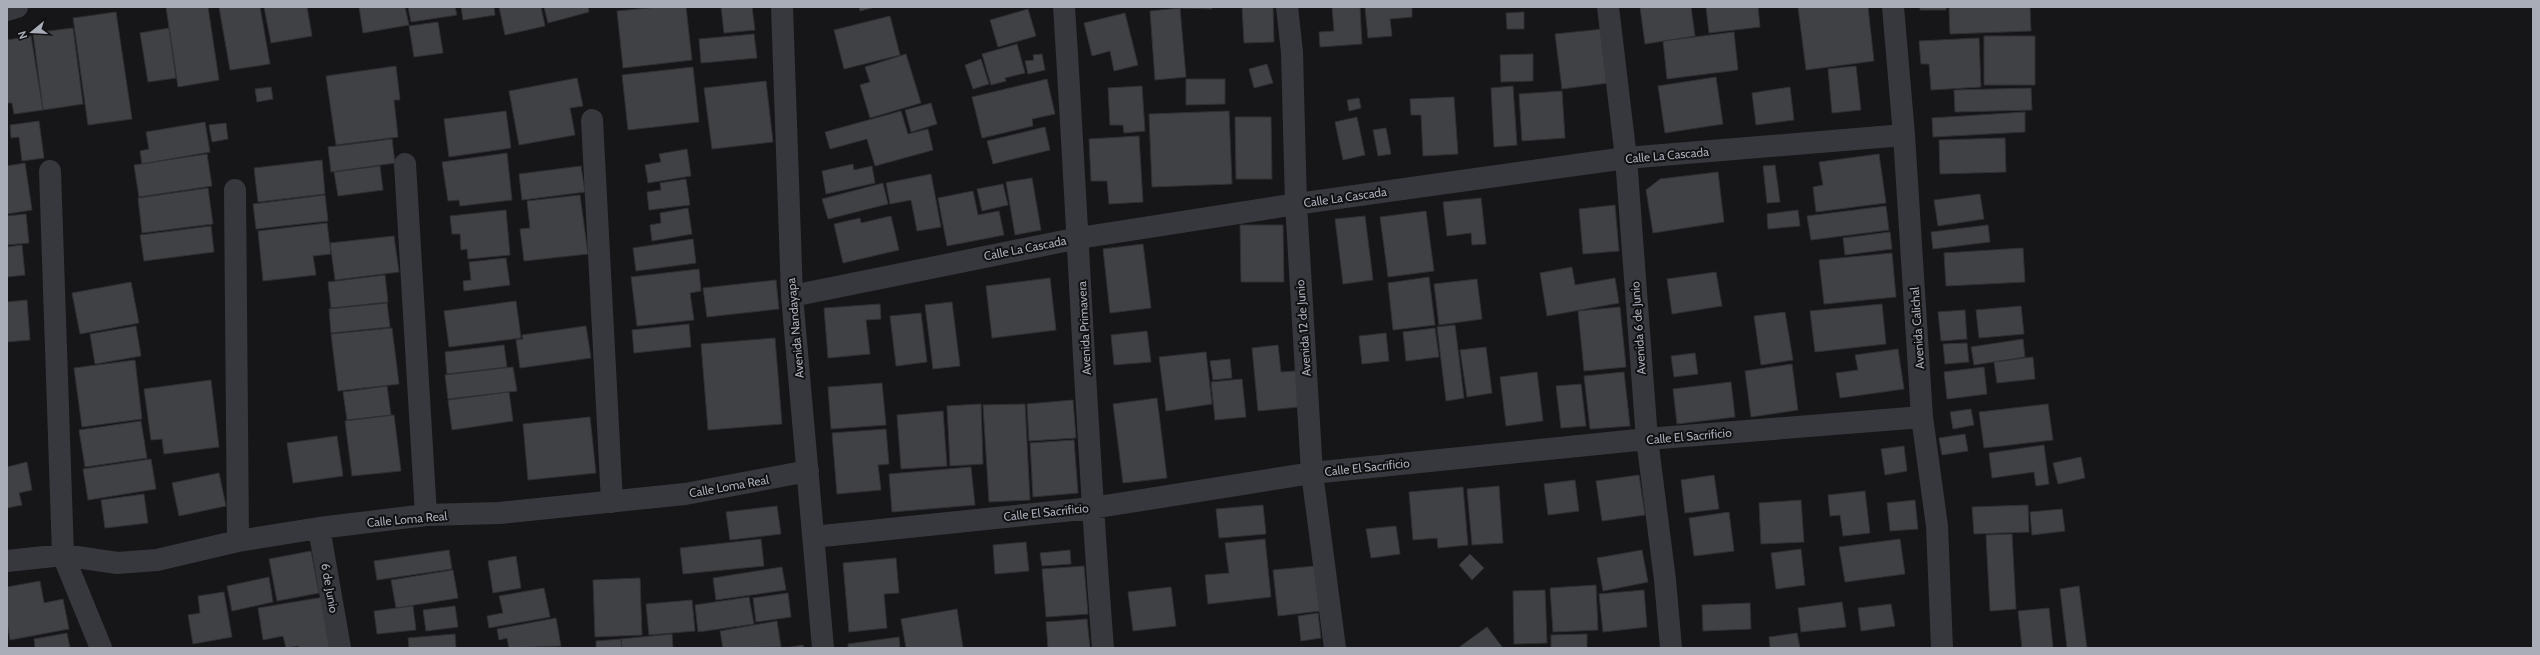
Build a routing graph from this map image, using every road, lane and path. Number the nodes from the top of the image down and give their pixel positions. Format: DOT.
graph roads {
  1 [pos="17,7"];
  2 [pos="782,7"];
  3 [pos="1064,7"];
  4 [pos="1287,7"];
  5 [pos="1608,7"];
  6 [pos="1893,7"];
  7 [pos="7,10"];
  8 [pos="592,120"];
  9 [pos="1904,135"];
  10 [pos="1626,158"];
  11 [pos="406,164"];
  12 [pos="50,171"];
  13 [pos="236,190"];
  14 [pos="1296,204"];
  15 [pos="1079,238"];
  16 [pos="792,296"];
  17 [pos="1922,417"];
  18 [pos="1647,440"];
  19 [pos="808,471"];
  20 [pos="1312,473"];
  21 [pos="612,502"];
  22 [pos="1092,508"];
  23 [pos="426,515"];
  24 [pos="319,528"];
  25 [pos="814,537"];
  26 [pos="238,541"];
  27 [pos="63,555"];
  28 [pos="7,561"];
  29 [pos="101,648"];
  30 [pos="340,648"];
  31 [pos="823,648"];
  32 [pos="1103,648"];
  33 [pos="1335,648"];
  34 [pos="1671,648"];
  35 [pos="1942,648"];
  1 -- 7 [label="street"];
  2 -- 16 [label="street, Avenida Nandayapa"];
  3 -- 15 [label="street, Avenida Primavera"];
  4 -- 14 [label="street, Avenida 12 de Junio"];
  5 -- 10 [label="street, Avenida 6 de Junio"];
  6 -- 9 [label="street, Avenida Calichal"];
  8 -- 21 [label="street"];
  9 -- 10 [label="street, Calle La Cascada"];
  9 -- 17 [label="street, Avenida Calichal"];
  10 -- 14 [label="street, Calle La Cascada"];
  10 -- 18 [label="street, Avenida 6 de Junio"];
  11 -- 23 [label="street"];
  12 -- 27 [label="street"];
  13 -- 26 [label="street"];
  14 -- 15 [label="street, Calle La Cascada"];
  14 -- 20 [label="street, Avenida 12 de Junio"];
  15 -- 16 [label="street, Calle La Cascada"];
  15 -- 22 [label="street, Avenida Primavera"];
  16 -- 19 [label="street, Avenida Nandayapa"];
  17 -- 18 [label="street, Calle El Sacrificio"];
  17 -- 35 [label="street, Avenida Calichal"];
  18 -- 20 [label="street, Calle El Sacrificio"];
  18 -- 34 [label="street, Avenida 6 de Junio"];
  19 -- 21 [label="street, Calle Loma Real"];
  19 -- 25 [label="street, Avenida Nandayapa"];
  20 -- 22 [label="street, Calle El Sacrificio"];
  20 -- 33 [label="street, Avenida 12 de Junio"];
  21 -- 23 [label="street, Calle Loma Real"];
  22 -- 25 [label="street, Calle El Sacrificio"];
  22 -- 32 [label="street, Avenida Primavera"];
  23 -- 24 [label="street, Calle Loma Real"];
  24 -- 26 [label="street, Calle Loma Real"];
  24 -- 30 [label="street, 6 de Junio"];
  25 -- 31 [label="street, Avenida Nandayapa"];
  26 -- 27 [label="street, Calle Loma Real"];
  27 -- 28 [label="street, Calle Loma Real"];
  27 -- 29 [label="street"];
}
